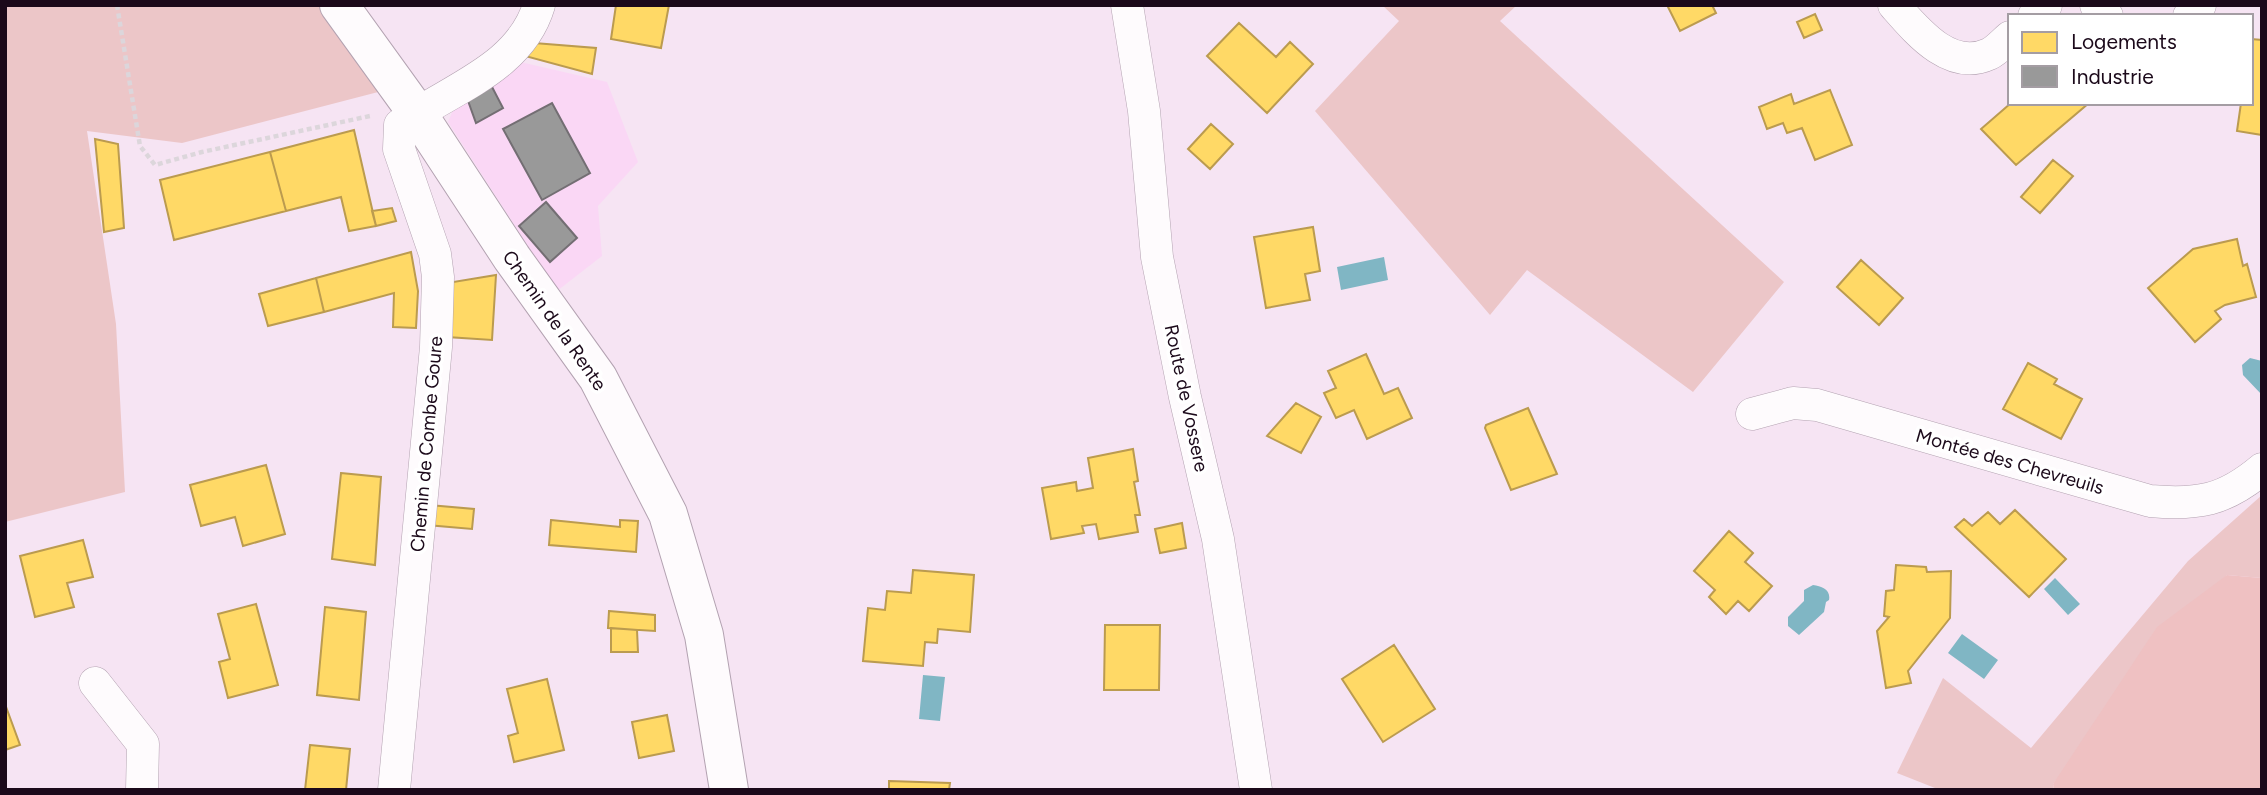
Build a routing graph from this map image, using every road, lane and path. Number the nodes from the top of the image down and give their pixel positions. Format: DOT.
graph roads {
  1 [pos="117,5"];
  2 [pos="339,5"];
  3 [pos="539,5"];
  4 [pos="1127,5"];
  5 [pos="1894,5"];
  6 [pos="2008,39"];
  7 [pos="409,119"];
  8 [pos="1752,414"];
  9 [pos="2262,469"];
  10 [pos="95,683"];
  11 [pos="142,790"];
  12 [pos="394,790"];
  13 [pos="729,790"];
  14 [pos="1256,790"];
  1 -- 7 [label="path"];
  2 -- 7 [label="street, Chemin de la Rente"];
  3 -- 7 [label="street"];
  4 -- 14 [label="street, Route de Vossere"];
  5 -- 6 [label="street"];
  7 -- 12 [label="street, Chemin de Combe Goure"];
  7 -- 13 [label="street, Chemin de la Rente"];
  8 -- 9 [label="street, Montée des Chevreuils"];
  10 -- 11 [label="street"];
}
